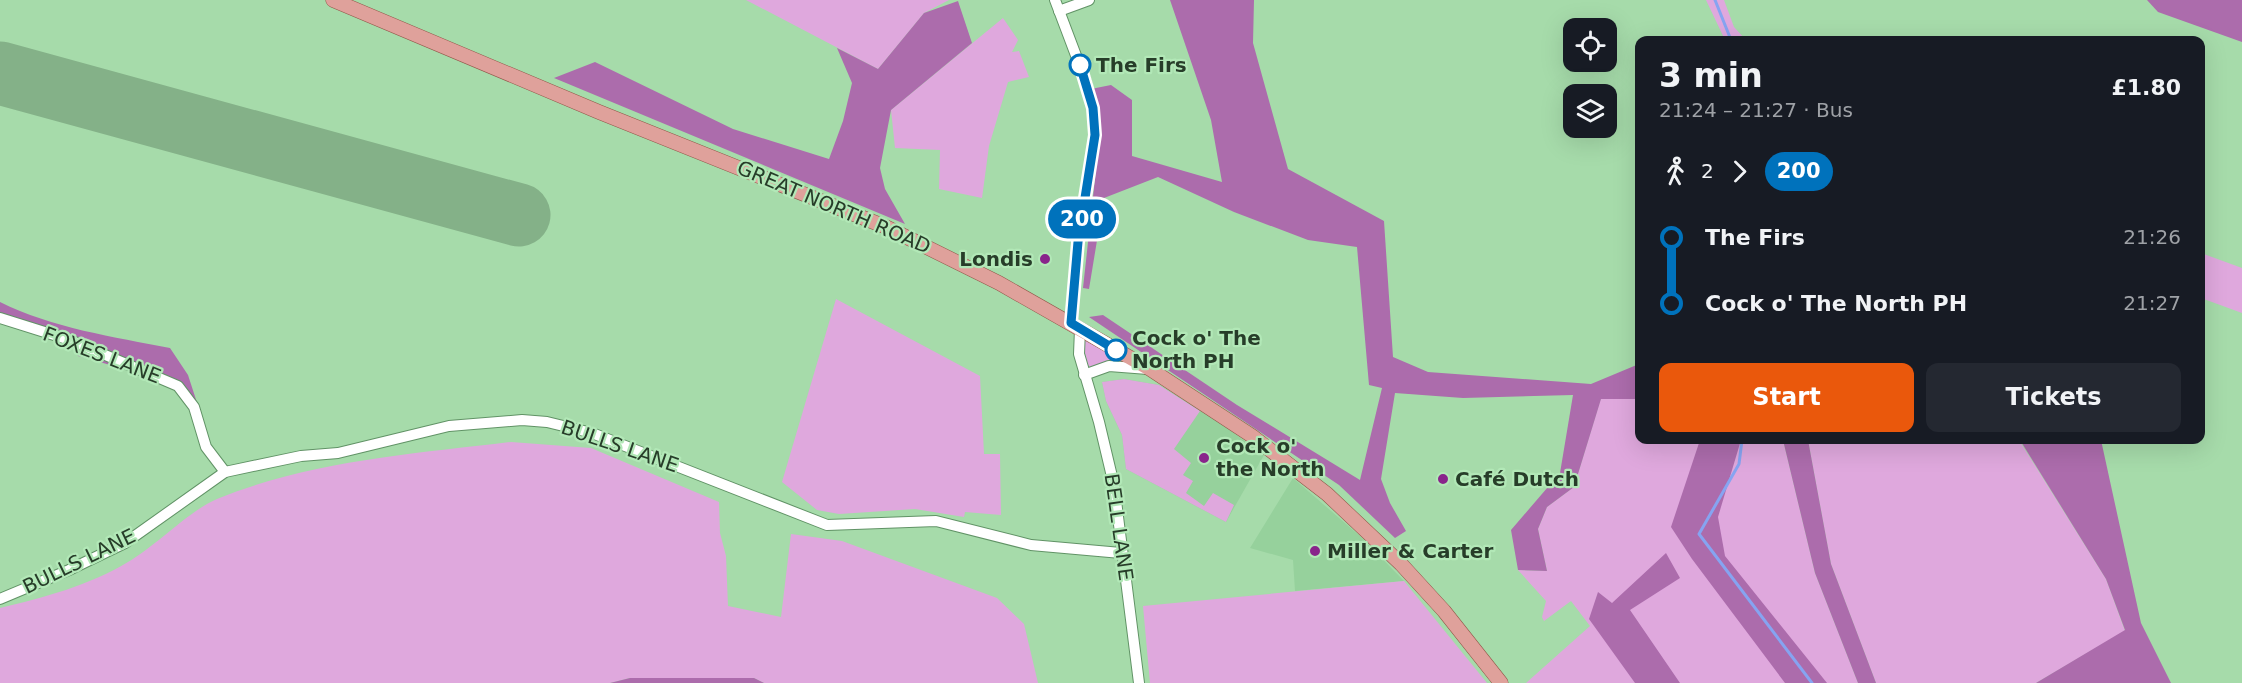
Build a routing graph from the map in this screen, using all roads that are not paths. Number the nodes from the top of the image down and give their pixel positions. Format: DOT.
graph roads {
  1 [pos="333,0"];
  2 [pos="1054,0"];
  3 [pos="1089,0"];
  4 [pos="1059,11"];
  5 [pos="0,318"];
  6 [pos="1076,326"];
  7 [pos="1150,369"];
  8 [pos="1084,375"];
  9 [pos="225,472"];
  10 [pos="1121,553"];
  11 [pos="0,599"];
  12 [pos="1139,683"];
  13 [pos="1501,683"];
  1 -- 6 [label="main road, GREAT NORTH ROAD"];
  2 -- 4 [label="street, BELL LANE"];
  3 -- 4 [label="street"];
  4 -- 6 [label="street, BELL LANE"];
  5 -- 9 [label="street, FOXES LANE"];
  6 -- 7 [label="main road, GREAT NORTH ROAD"];
  6 -- 8 [label="street, BELL LANE"];
  7 -- 8 [label="street"];
  7 -- 13 [label="main road, GREAT NORTH ROAD"];
  8 -- 10 [label="street, BELL LANE"];
  9 -- 10 [label="street, BULLS LANE"];
  9 -- 11 [label="street, BULLS LANE"];
  10 -- 12 [label="street, BELL LANE"];
}
